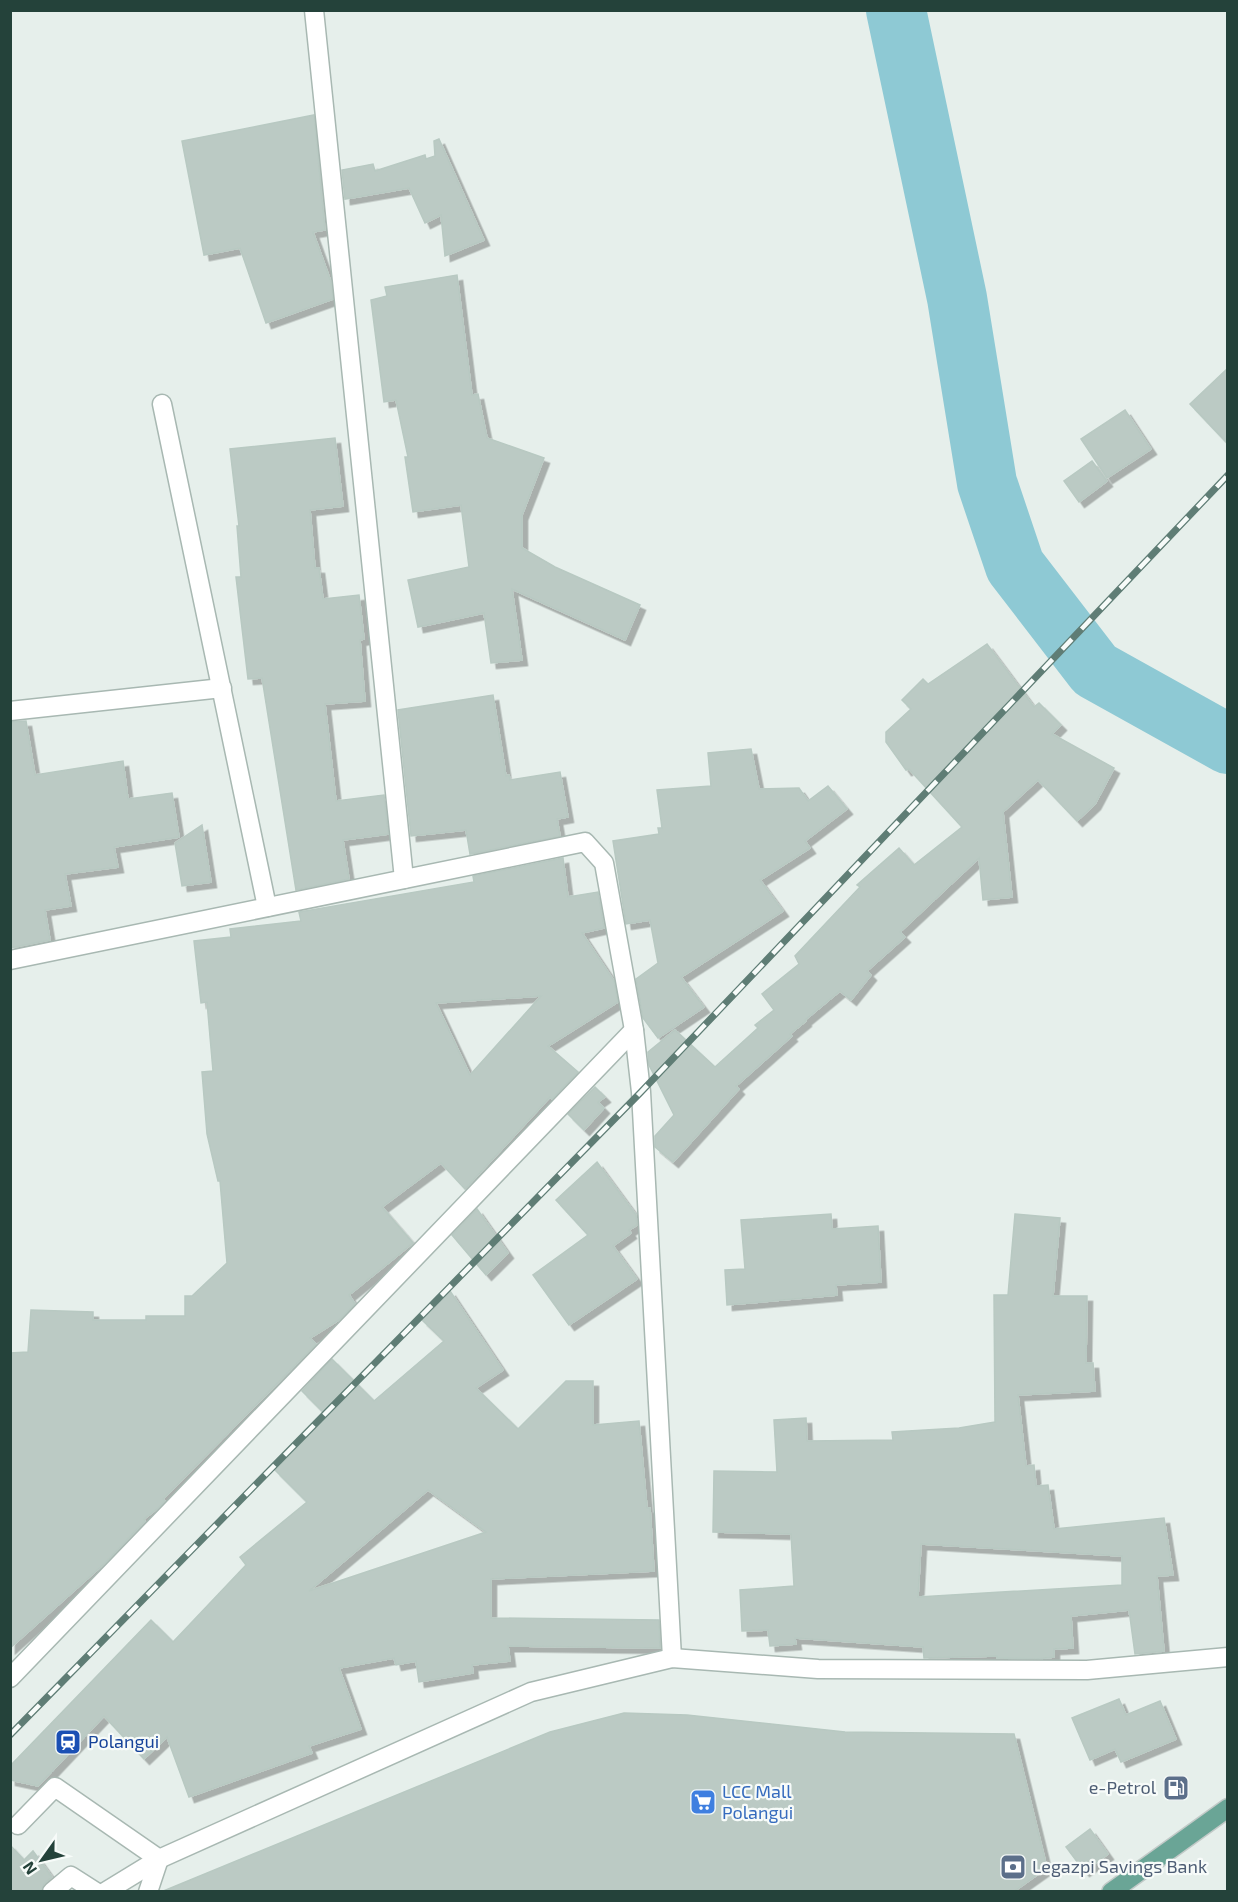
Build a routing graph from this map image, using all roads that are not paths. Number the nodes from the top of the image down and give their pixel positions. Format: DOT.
graph roads {
  1 [pos="314,10"];
  2 [pos="162,404"];
  3 [pos="222,688"];
  4 [pos="10,711"];
  5 [pos="404,879"];
  6 [pos="267,907"];
  7 [pos="10,960"];
  8 [pos="634,1030"];
  9 [pos="1227,1657"];
  10 [pos="672,1658"];
  11 [pos="10,1678"];
  12 [pos="1227,1808"];
  13 [pos="18,1825"];
  14 [pos="159,1859"];
  15 [pos="52,1892"];
  16 [pos="96,1892"];
  17 [pos="105,1892"];
  18 [pos="148,1892"];
  19 [pos="1112,1892"];
  1 -- 5 [label="street"];
  2 -- 3 [label="street"];
  3 -- 4 [label="street"];
  3 -- 6 [label="street"];
  5 -- 6 [label="street"];
  5 -- 8 [label="street"];
  6 -- 7 [label="street"];
  8 -- 10 [label="street"];
  8 -- 11 [label="street"];
  9 -- 10 [label="street"];
  10 -- 14 [label="street"];
  12 -- 19 [label="main road"];
  13 -- 14 [label="street"];
  14 -- 17 [label="street"];
  14 -- 18 [label="street"];
  15 -- 16 [label="street"];
}
